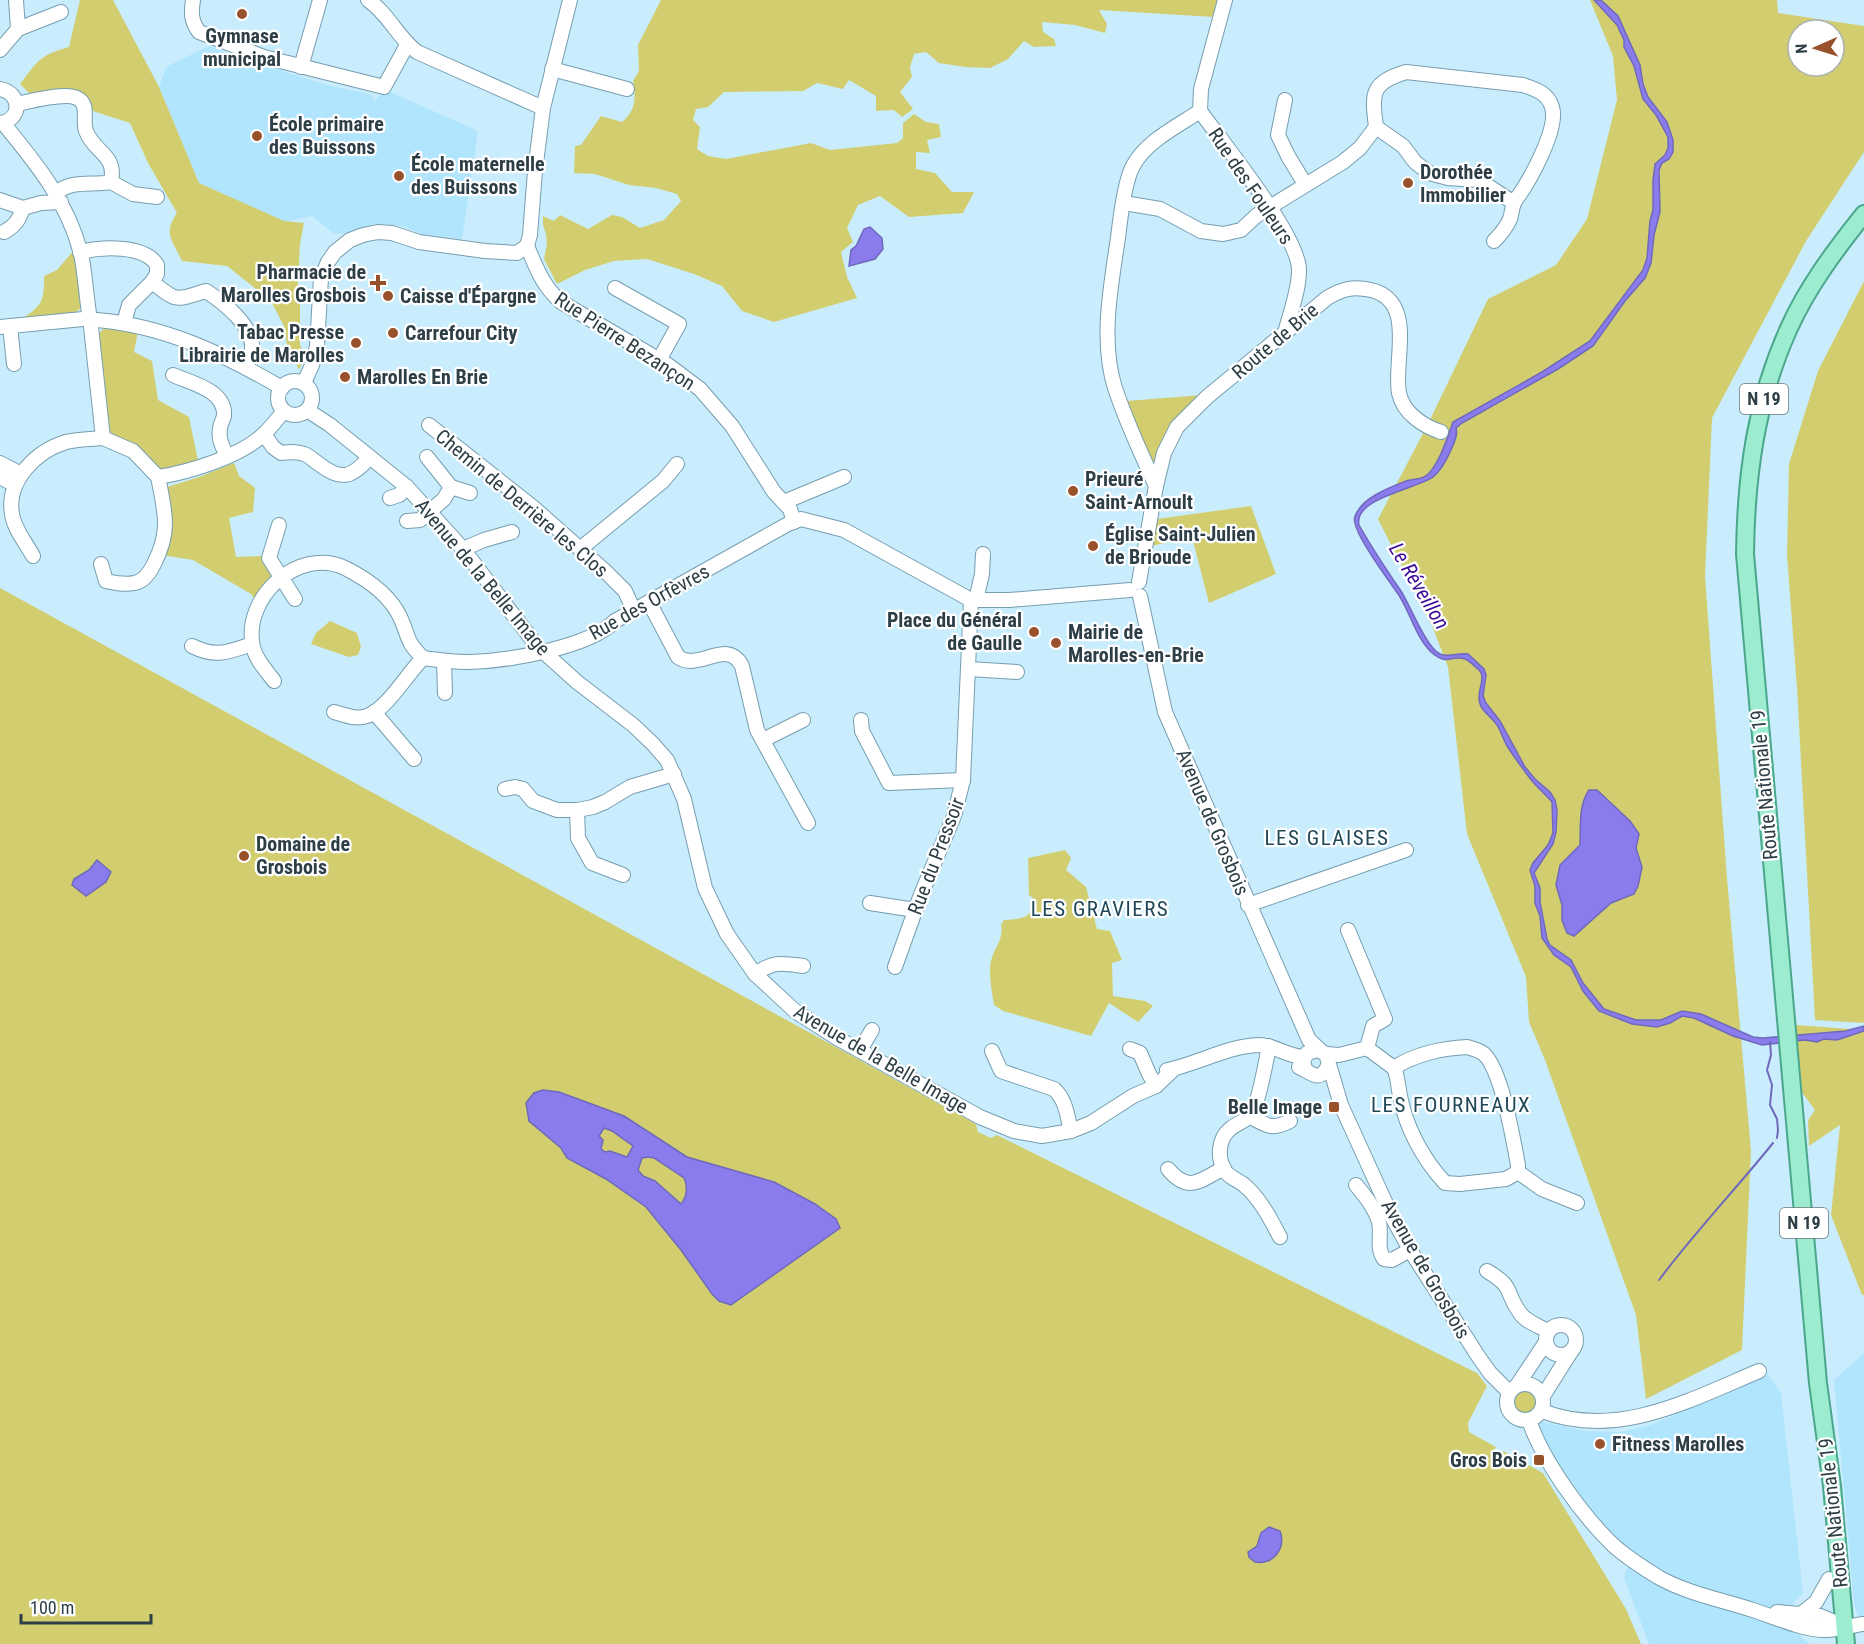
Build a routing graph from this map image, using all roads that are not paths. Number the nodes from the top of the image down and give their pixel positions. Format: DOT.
graph roads {
  1 [pos="16,0"];
  2 [pos="192,0"];
  3 [pos="320,0"];
  4 [pos="368,0"];
  5 [pos="570,0"];
  6 [pos="1220,3"];
  7 [pos="61,12"];
  8 [pos="18,29"];
  9 [pos="407,45"];
  10 [pos="0,50"];
  11 [pos="301,67"];
  12 [pos="552,69"];
  13 [pos="627,88"];
  14 [pos="0,89"];
  15 [pos="1285,100"];
  16 [pos="17,104"];
  17 [pos="543,108"];
  18 [pos="1200,111"];
  19 [pos="1,123"];
  20 [pos="1376,127"];
  21 [pos="111,182"];
  22 [pos="1305,184"];
  23 [pos="58,197"];
  24 [pos="157,197"];
  25 [pos="0,200"];
  26 [pos="1124,203"];
  27 [pos="1514,203"];
  28 [pos="1270,207"];
  29 [pos="23,208"];
  30 [pos="1864,214"];
  31 [pos="4,232"];
  32 [pos="1494,241"];
  33 [pos="527,246"];
  34 [pos="80,252"];
  35 [pos="152,282"];
  36 [pos="615,288"];
  37 [pos="90,320"];
  38 [pos="124,323"];
  39 [pos="5,327"];
  40 [pos="1285,333"];
  41 [pos="659,360"];
  42 [pos="14,364"];
  43 [pos="246,368"];
  44 [pos="173,375"];
  45 [pos="304,383"];
  46 [pos="282,388"];
  47 [pos="307,410"];
  48 [pos="284,411"];
  49 [pos="429,426"];
  50 [pos="1442,432"];
  51 [pos="264,434"];
  52 [pos="103,438"];
  53 [pos="227,456"];
  54 [pos="370,457"];
  55 [pos="427,457"];
  56 [pos="0,463"];
  57 [pos="676,464"];
  58 [pos="0,477"];
  59 [pos="158,477"];
  60 [pos="844,477"];
  61 [pos="18,480"];
  62 [pos="1156,486"];
  63 [pos="407,487"];
  64 [pos="451,487"];
  65 [pos="470,493"];
  66 [pos="390,498"];
  67 [pos="784,502"];
  68 [pos="429,512"];
  69 [pos="407,521"];
  70 [pos="794,522"];
  71 [pos="279,525"];
  72 [pos="512,532"];
  73 [pos="463,549"];
  74 [pos="580,549"];
  75 [pos="983,554"];
  76 [pos="33,556"];
  77 [pos="101,564"];
  78 [pos="281,578"];
  79 [pos="1137,589"];
  80 [pos="295,600"];
  81 [pos="974,600"];
  82 [pos="649,602"];
  83 [pos="634,611"];
  84 [pos="252,644"];
  85 [pos="192,646"];
  86 [pos="542,651"];
  87 [pos="423,658"];
  88 [pos="444,661"];
  89 [pos="969,669"];
  90 [pos="1017,672"];
  91 [pos="274,681"];
  92 [pos="445,693"];
  93 [pos="334,712"];
  94 [pos="374,712"];
  95 [pos="803,720"];
  96 [pos="861,720"];
  97 [pos="763,740"];
  98 [pos="414,759"];
  99 [pos="674,774"];
  100 [pos="963,780"];
  101 [pos="505,789"];
  102 [pos="577,810"];
  103 [pos="808,823"];
  104 [pos="1406,850"];
  105 [pos="623,874"];
  106 [pos="870,903"];
  107 [pos="1248,905"];
  108 [pos="915,910"];
  109 [pos="1348,930"];
  110 [pos="803,966"];
  111 [pos="895,967"];
  112 [pos="755,974"];
  113 [pos="872,1030"];
  114 [pos="1367,1048"];
  115 [pos="1130,1049"];
  116 [pos="1269,1049"];
  117 [pos="860,1050"];
  118 [pos="992,1051"];
  119 [pos="1318,1058"];
  120 [pos="1394,1068"];
  121 [pos="1154,1082"];
  122 [pos="1249,1116"];
  123 [pos="1290,1121"];
  124 [pos="1071,1131"];
  125 [pos="1224,1168"];
  126 [pos="1168,1169"];
  127 [pos="1518,1172"];
  128 [pos="1356,1185"];
  129 [pos="1577,1203"];
  130 [pos="1280,1237"];
  131 [pos="1410,1250"];
  132 [pos="1487,1271"];
  133 [pos="1547,1336"];
  134 [pos="1574,1346"];
  135 [pos="1759,1371"];
  136 [pos="1818,1383"];
  137 [pos="1514,1388"];
  138 [pos="1543,1396"];
  139 [pos="1542,1410"];
  140 [pos="1523,1419"];
  141 [pos="1830,1579"];
  142 [pos="1752,1609"];
  143 [pos="1801,1614"];
  144 [pos="1864,1624"];
  145 [pos="1836,1633"];
  1 -- 8 [label="street"];
  2 -- 11 [label="street"];
  3 -- 11 [label="street"];
  4 -- 9 [label="street"];
  5 -- 12 [label="street"];
  6 -- 18 [label="street"];
  7 -- 8 [label="street"];
  8 -- 10 [label="street"];
  9 -- 11 [label="street"];
  9 -- 17 [label="street"];
  12 -- 13 [label="street"];
  12 -- 17 [label="street"];
  14 -- 16 [label="street"];
  15 -- 22 [label="street"];
  16 -- 19 [label="street"];
  16 -- 21 [label="street"];
  17 -- 33 [label="street"];
  18 -- 26 [label="street"];
  18 -- 28 [label="street, Rue des Fouleurs"];
  19 -- 23 [label="street"];
  20 -- 22 [label="street"];
  20 -- 27 [label="street"];
  20 -- 27 [label="street"];
  21 -- 23 [label="street"];
  21 -- 24 [label="street"];
  22 -- 28 [label="street"];
  23 -- 29 [label="street"];
  23 -- 34 [label="street"];
  25 -- 29 [label="street"];
  26 -- 28 [label="street"];
  26 -- 62 [label="street"];
  27 -- 32 [label="street"];
  28 -- 40 [label="street, Rue des Fouleurs"];
  29 -- 31 [label="street"];
  30 -- 136 [label="main road, Route Nationale 19 / N 19"];
  33 -- 41 [label="street, Rue Pierre Bezançon"];
  33 -- 45 [label="street"];
  34 -- 35 [label="street"];
  34 -- 37 [label="street"];
  35 -- 38 [label="street"];
  35 -- 43 [label="street"];
  36 -- 41 [label="street"];
  37 -- 38 [label="street"];
  37 -- 39 [label="street"];
  37 -- 52 [label="street"];
  38 -- 43 [label="street"];
  39 -- 42 [label="street"];
  40 -- 50 [label="street, Route de Brie"];
  40 -- 62 [label="street, Route de Brie"];
  41 -- 67 [label="street, Rue Pierre Bezançon"];
  43 -- 46 [label="street"];
  44 -- 53 [label="street"];
  45 -- 46 [label="street"];
  45 -- 47 [label="street"];
  46 -- 48 [label="street"];
  47 -- 48 [label="street"];
  47 -- 54 [label="street, Avenue de la Belle Image"];
  48 -- 51 [label="street"];
  49 -- 74 [label="street, Chemin de Derrière les Clos"];
  51 -- 53 [label="street"];
  51 -- 54 [label="street"];
  52 -- 59 [label="street"];
  52 -- 61 [label="street"];
  53 -- 59 [label="street"];
  54 -- 63 [label="street, Avenue de la Belle Image"];
  55 -- 64 [label="street"];
  56 -- 61 [label="street"];
  57 -- 74 [label="street"];
  58 -- 61 [label="street"];
  59 -- 77 [label="street"];
  60 -- 67 [label="street"];
  61 -- 76 [label="street"];
  62 -- 79 [label="street, Route de Brie"];
  63 -- 66 [label="street"];
  63 -- 68 [label="street, Avenue de la Belle Image"];
  64 -- 65 [label="street"];
  64 -- 68 [label="street"];
  67 -- 70 [label="street, Rue Pierre Bezançon"];
  68 -- 69 [label="street"];
  68 -- 73 [label="street, Avenue de la Belle Image"];
  70 -- 81 [label="street"];
  70 -- 82 [label="street, Rue des Orfèvres"];
  71 -- 78 [label="street"];
  72 -- 73 [label="street"];
  73 -- 86 [label="street, Avenue de la Belle Image"];
  74 -- 83 [label="street, Chemin de Derrière les Clos"];
  75 -- 81 [label="street, Rue du Pressoir"];
  78 -- 80 [label="street"];
  78 -- 84 [label="street"];
  78 -- 87 [label="street"];
  79 -- 81 [label="street"];
  79 -- 107 [label="street, Avenue de Grosbois"];
  81 -- 89 [label="street, Rue du Pressoir"];
  82 -- 83 [label="street, Rue des Orfèvres"];
  82 -- 97 [label="street"];
  83 -- 86 [label="street, Rue des Orfèvres"];
  84 -- 85 [label="street"];
  84 -- 91 [label="street"];
  86 -- 88 [label="street, Rue des Orfèvres"];
  86 -- 99 [label="street, Avenue de la Belle Image"];
  87 -- 88 [label="street, Rue des Orfèvres"];
  87 -- 94 [label="street"];
  88 -- 92 [label="street"];
  89 -- 90 [label="street"];
  89 -- 100 [label="street, Rue du Pressoir"];
  93 -- 94 [label="street"];
  94 -- 98 [label="street"];
  95 -- 97 [label="street"];
  96 -- 100 [label="street"];
  97 -- 103 [label="street"];
  99 -- 102 [label="street"];
  99 -- 112 [label="street, Avenue de la Belle Image"];
  100 -- 108 [label="street, Rue du Pressoir"];
  101 -- 102 [label="street"];
  102 -- 105 [label="street"];
  104 -- 107 [label="street"];
  106 -- 108 [label="street"];
  107 -- 119 [label="street, Avenue de Grosbois"];
  108 -- 111 [label="street, Rue du Pressoir"];
  109 -- 114 [label="street"];
  110 -- 112 [label="street"];
  112 -- 117 [label="street, Avenue de la Belle Image"];
  113 -- 117 [label="street"];
  114 -- 119 [label="street"];
  114 -- 120 [label="street"];
  115 -- 121 [label="street"];
  116 -- 119 [label="street, Avenue de la Belle Image"];
  116 -- 121 [label="street, Avenue de la Belle Image"];
  116 -- 122 [label="street"];
  117 -- 124 [label="street, Avenue de la Belle Image"];
  118 -- 124 [label="street"];
  119 -- 131 [label="street, Avenue de Grosbois"];
  120 -- 127 [label="street"];
  120 -- 127 [label="street"];
  121 -- 124 [label="street, Avenue de la Belle Image"];
  122 -- 123 [label="street"];
  122 -- 125 [label="street"];
  125 -- 126 [label="street"];
  125 -- 130 [label="street"];
  127 -- 129 [label="street"];
  128 -- 131 [label="street"];
  131 -- 137 [label="street, Avenue de Grosbois"];
  132 -- 133 [label="street"];
  133 -- 134 [label="street"];
  133 -- 134 [label="street"];
  133 -- 137 [label="street"];
  134 -- 138 [label="street"];
  135 -- 139 [label="street"];
  136 -- 141 [label="main road, Route Nationale 19 / N 19"];
  136 -- 145 [label="main road, Route Nationale 19 / N 19"];
  137 -- 138 [label="street"];
  137 -- 140 [label="street"];
  138 -- 139 [label="street"];
  139 -- 140 [label="street"];
  140 -- 142 [label="street"];
  141 -- 143 [label="street"];
  141 -- 145 [label="main road, Route Nationale 19 / N 19"];
  142 -- 143 [label="street"];
  142 -- 145 [label="street"];
  143 -- 145 [label="street"];
  144 -- 145 [label="street"];
}
